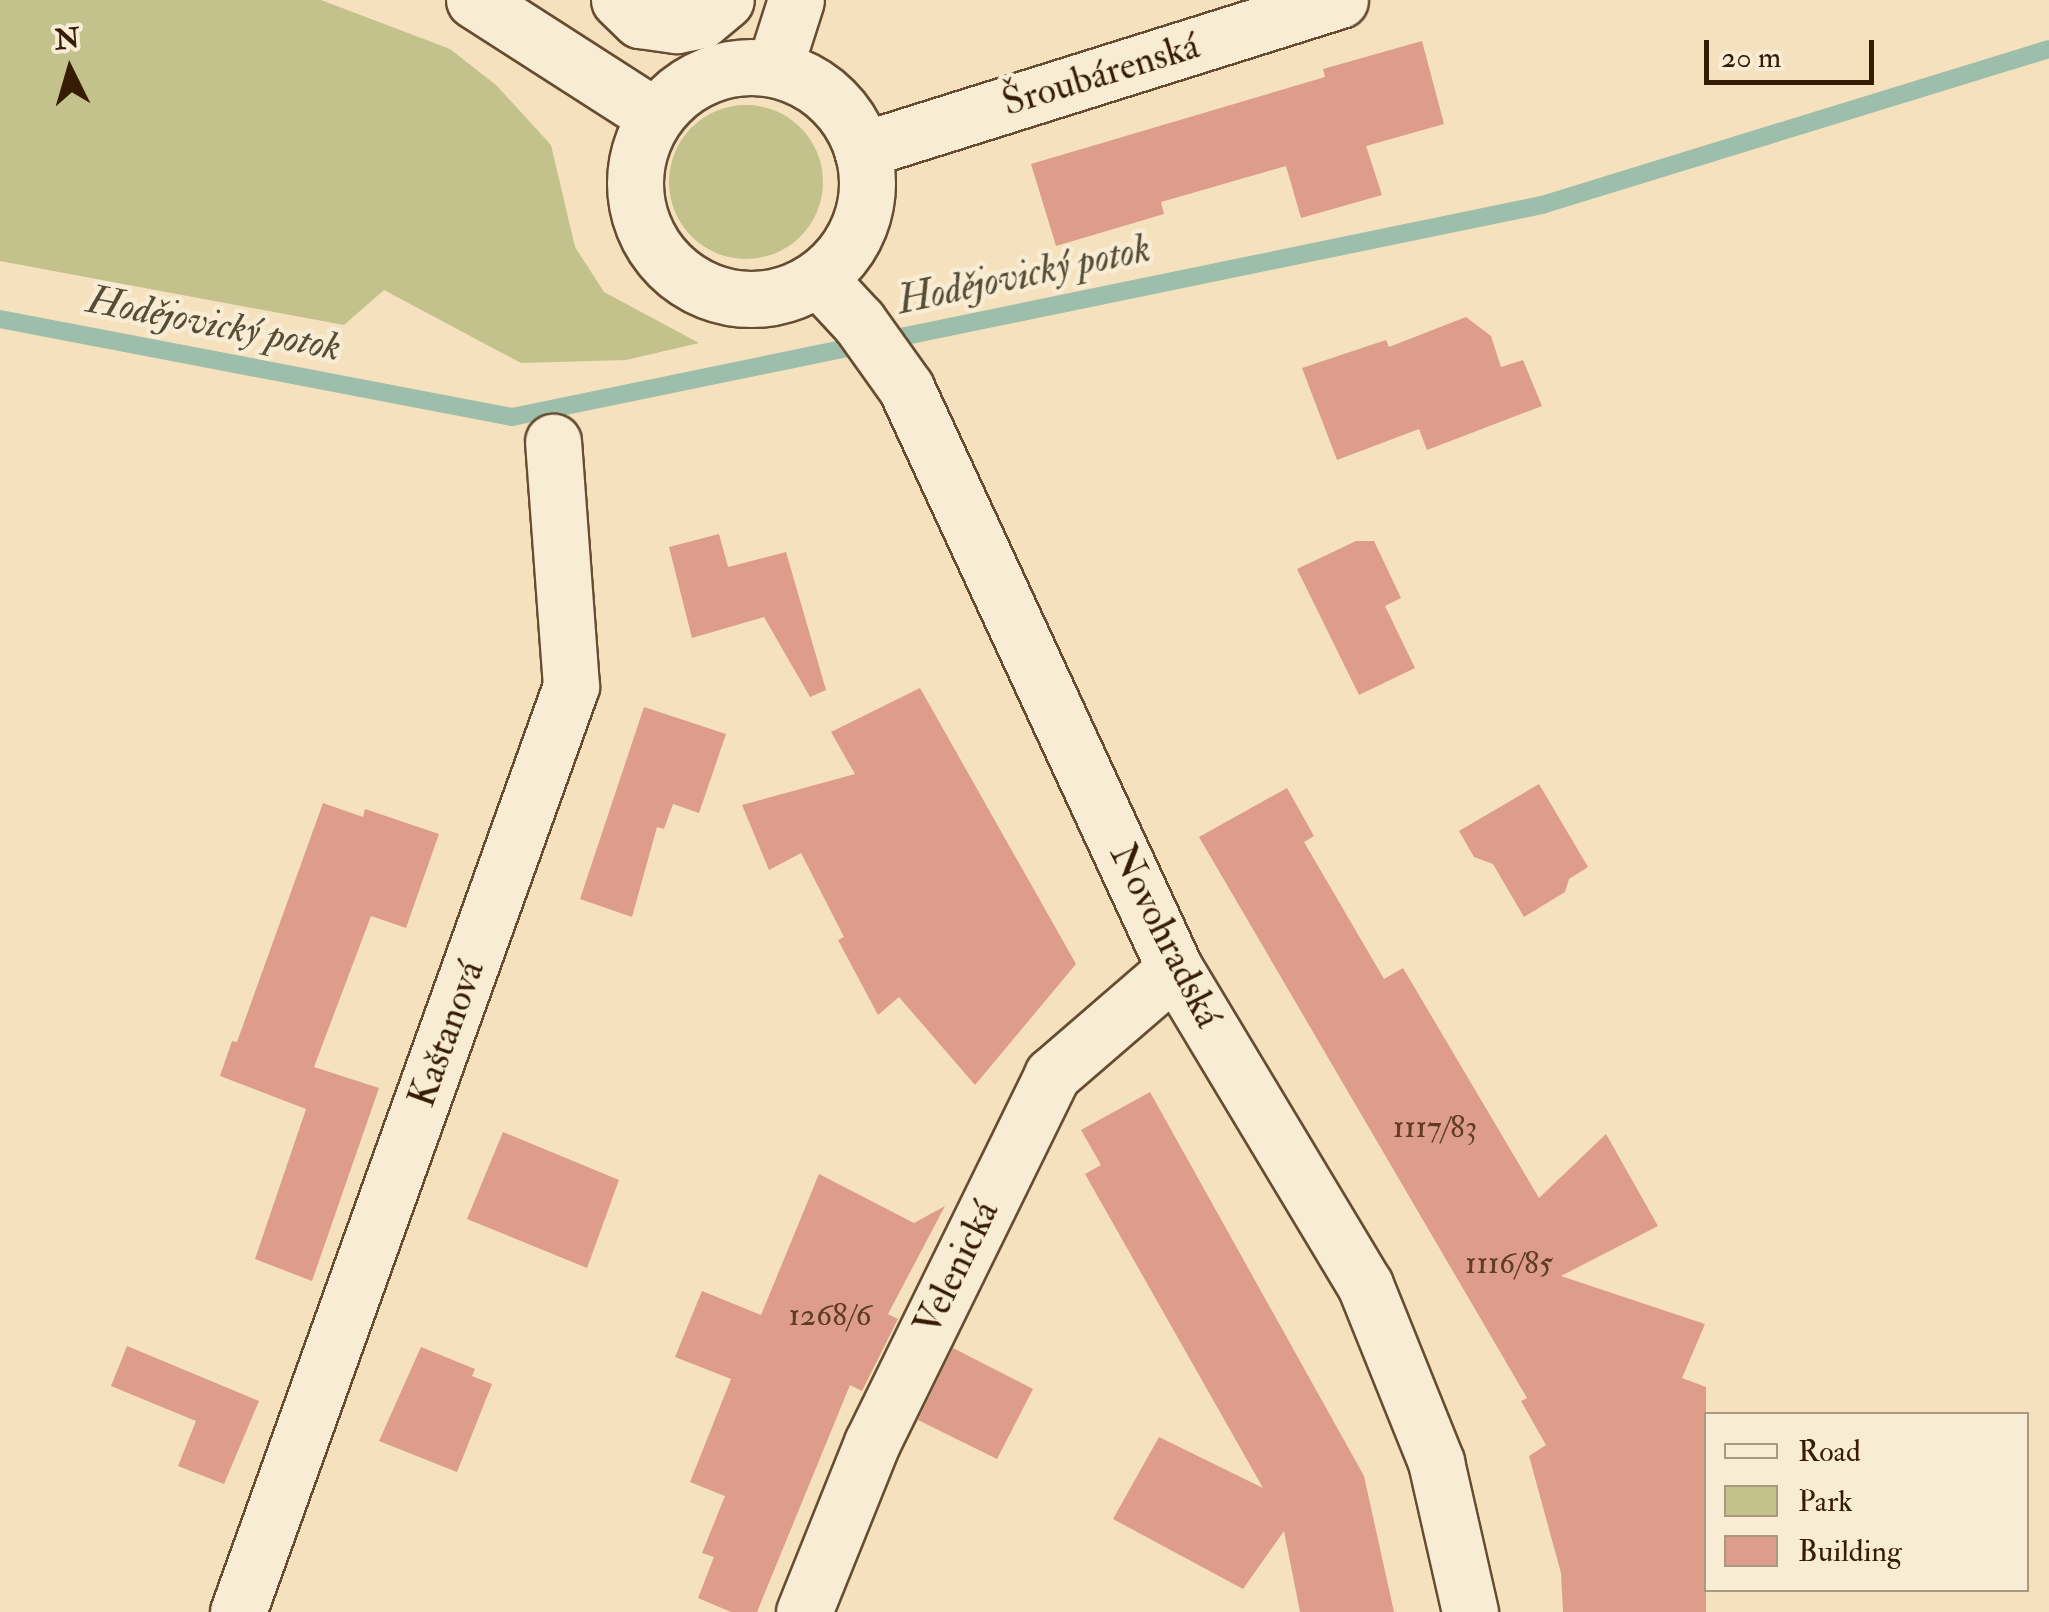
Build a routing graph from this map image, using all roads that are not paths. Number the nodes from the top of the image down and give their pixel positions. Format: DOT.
graph roads {
  1 [pos="474,0"];
  2 [pos="618,0"];
  3 [pos="726,0"];
  4 [pos="796,0"];
  5 [pos="1340,0"];
  6 [pos="774,70"];
  7 [pos="655,116"];
  8 [pos="862,150"];
  9 [pos="818,278"];
  10 [pos="554,442"];
  11 [pos="1174,969"];
  12 [pos="238,1612"];
  13 [pos="804,1612"];
  14 [pos="1470,1612"];
  1 -- 7 [label="street"];
  2 -- 3 [label="street"];
  4 -- 6 [label="street"];
  5 -- 8 [label="street, Šroubárenská"];
  6 -- 7 [label="street"];
  6 -- 8 [label="street"];
  7 -- 9 [label="street"];
  8 -- 9 [label="street"];
  9 -- 11 [label="street, Novohradská"];
  10 -- 12 [label="street, Kaštanová"];
  11 -- 13 [label="street, Velenická"];
  11 -- 14 [label="street, Novohradská"];
}
